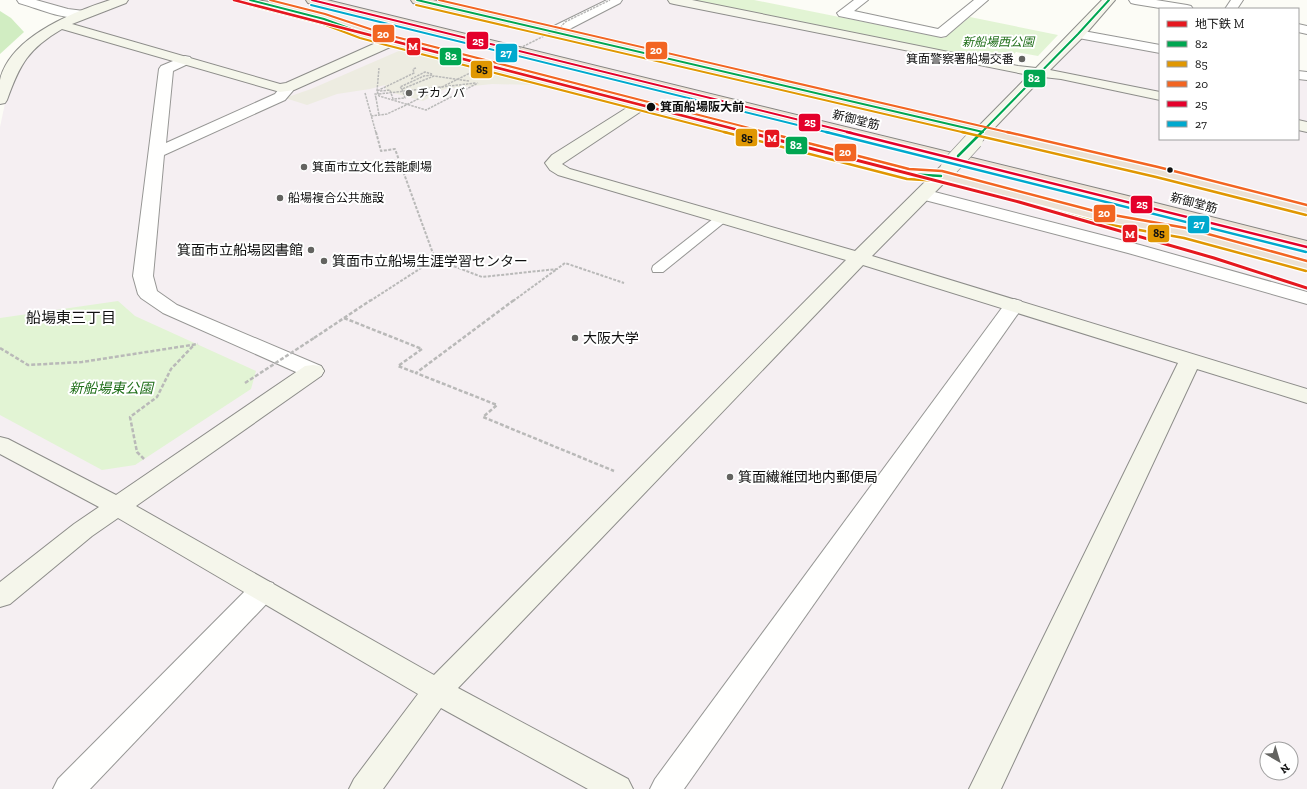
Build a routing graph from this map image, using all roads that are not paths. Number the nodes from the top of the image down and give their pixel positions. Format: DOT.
graph roads {
  1 [pos="23,0"];
  2 [pos="122,0"];
  3 [pos="250,0"];
  4 [pos="312,0"];
  5 [pos="357,0"];
  6 [pos="417,0"];
  7 [pos="616,0"];
  8 [pos="674,0"];
  9 [pos="862,0"];
  10 [pos="982,0"];
  11 [pos="1109,0"];
  12 [pos="1135,0"];
  13 [pos="1181,8"];
  14 [pos="80,14"];
  15 [pos="62,25"];
  16 [pos="558,26"];
  17 [pos="1078,34"];
  18 [pos="392,41"];
  19 [pos="1159,49"];
  20 [pos="185,60"];
  21 [pos="1039,72"];
  22 [pos="289,87"];
  23 [pos="1159,96"];
  24 [pos="0,100"];
  25 [pos="641,105"];
  26 [pos="979,136"];
  27 [pos="158,152"];
  28 [pos="1055,168"];
  29 [pos="945,171"];
  30 [pos="924,194"];
  31 [pos="1307,210"];
  32 [pos="722,218"];
  33 [pos="1307,247"];
  34 [pos="858,259"];
  35 [pos="1307,266"];
  36 [pos="658,269"];
  37 [pos="1307,298"];
  38 [pos="1014,305"];
  39 [pos="1191,359"];
  40 [pos="1307,396"];
  41 [pos="0,444"];
  42 [pos="117,506"];
  43 [pos="263,590"];
  44 [pos="0,597"];
  45 [pos="437,691"];
  46 [pos="69,789"];
  47 [pos="365,789"];
  48 [pos="617,789"];
  49 [pos="666,789"];
  50 [pos="985,789"];
  1 -- 14 [label="street"];
  2 -- 14 [label="street"];
  3 -- 18 [label="highway"];
  4 -- 33 [label="highway, 新御堂筋"];
  5 -- 28 [label="highway, 新御堂筋"];
  6 -- 16 [label="highway"];
  7 -- 16 [label="street"];
  8 -- 21 [label="street"];
  9 -- 10 [label="street"];
  11 -- 17 [label="street"];
  12 -- 13 [label="street"];
  14 -- 15 [label="street"];
  15 -- 20 [label="street"];
  15 -- 24 [label="street"];
  16 -- 26 [label="highway"];
  17 -- 19 [label="street"];
  17 -- 21 [label="street"];
  18 -- 22 [label="street"];
  18 -- 25 [label="highway"];
  20 -- 22 [label="street"];
  20 -- 27 [label="street"];
  21 -- 23 [label="street"];
  21 -- 26 [label="street"];
  22 -- 27 [label="street"];
  25 -- 29 [label="highway"];
  25 -- 32 [label="street"];
  26 -- 29 [label="street, bridge"];
  26 -- 31 [label="highway"];
  27 -- 42 [label="street"];
  29 -- 30 [label="street"];
  29 -- 35 [label="highway"];
  30 -- 34 [label="street"];
  30 -- 37 [label="street"];
  32 -- 34 [label="street"];
  32 -- 36 [label="lane"];
  34 -- 38 [label="street"];
  34 -- 45 [label="street"];
  38 -- 39 [label="street"];
  38 -- 49 [label="street"];
  39 -- 40 [label="street"];
  39 -- 50 [label="street"];
  41 -- 42 [label="street"];
  42 -- 43 [label="street"];
  42 -- 44 [label="street"];
  43 -- 45 [label="street"];
  43 -- 46 [label="street"];
  45 -- 47 [label="street"];
  45 -- 48 [label="street"];
}
